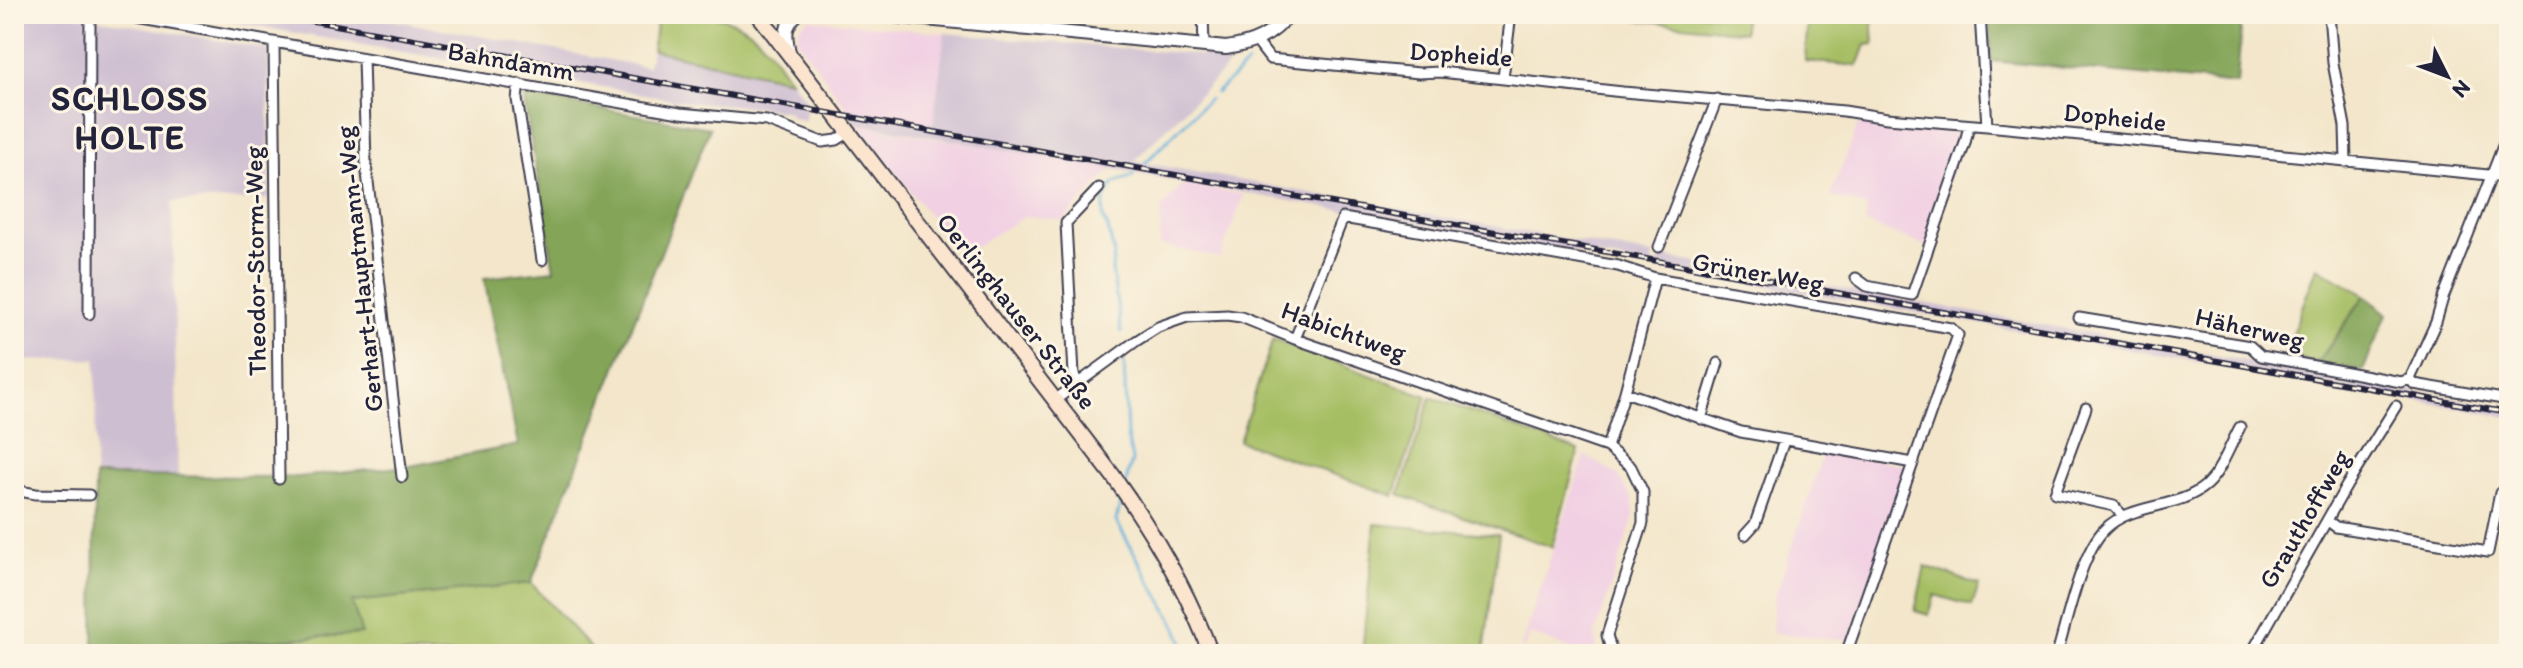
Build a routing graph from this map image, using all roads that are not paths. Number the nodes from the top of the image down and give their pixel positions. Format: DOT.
graph roads {
  1 [pos="90,14"];
  2 [pos="113,14"];
  3 [pos="758,14"];
  4 [pos="797,14"];
  5 [pos="873,14"];
  6 [pos="1203,14"];
  7 [pos="1290,14"];
  8 [pos="1511,14"];
  9 [pos="1980,14"];
  10 [pos="2329,14"];
  11 [pos="1257,42"];
  12 [pos="274,43"];
  13 [pos="1204,46"];
  14 [pos="789,55"];
  15 [pos="363,58"];
  16 [pos="1503,78"];
  17 [pos="519,84"];
  18 [pos="1717,99"];
  19 [pos="1969,125"];
  20 [pos="1987,126"];
  21 [pos="2509,131"];
  22 [pos="850,132"];
  23 [pos="2346,162"];
  24 [pos="2494,175"];
  25 [pos="2509,177"];
  26 [pos="1099,188"];
  27 [pos="1659,247"];
  28 [pos="542,260"];
  29 [pos="1655,278"];
  30 [pos="1856,278"];
  31 [pos="89,314"];
  32 [pos="2079,318"];
  33 [pos="1295,339"];
  34 [pos="1718,363"];
  35 [pos="2410,379"];
  36 [pos="1077,383"];
  37 [pos="1625,392"];
  38 [pos="1055,400"];
  39 [pos="2509,400"];
  40 [pos="2396,406"];
  41 [pos="2086,408"];
  42 [pos="1701,419"];
  43 [pos="2240,427"];
  44 [pos="1784,441"];
  45 [pos="1607,447"];
  46 [pos="1913,463"];
  47 [pos="402,477"];
  48 [pos="279,479"];
  49 [pos="14,490"];
  50 [pos="2509,494"];
  51 [pos="89,495"];
  52 [pos="2123,516"];
  53 [pos="2328,521"];
  54 [pos="1745,535"];
  55 [pos="1211,654"];
  56 [pos="1612,654"];
  57 [pos="1846,654"];
  58 [pos="2057,654"];
  59 [pos="2251,654"];
  1 -- 31 [label="street"];
  2 -- 12 [label="street, Bahndamm"];
  3 -- 14 [label="main road, Oerlinghauser Straße"];
  4 -- 14 [label="street"];
  5 -- 13 [label="street"];
  6 -- 13 [label="street"];
  7 -- 11 [label="street"];
  8 -- 16 [label="street"];
  9 -- 20 [label="street"];
  10 -- 23 [label="street"];
  11 -- 13 [label="street"];
  11 -- 16 [label="street, Dopheide"];
  12 -- 15 [label="street, Bahndamm"];
  12 -- 48 [label="street, Theodor-Storm-Weg"];
  14 -- 22 [label="main road, Oerlinghauser Straße"];
  15 -- 17 [label="street, Bahndamm"];
  15 -- 47 [label="street, Gerhart-Hauptmann-Weg"];
  16 -- 18 [label="street, Dopheide"];
  17 -- 22 [label="street, Bahndamm"];
  17 -- 28 [label="street"];
  18 -- 19 [label="street, Dopheide"];
  18 -- 27 [label="street"];
  19 -- 20 [label="street, Dopheide"];
  19 -- 30 [label="street"];
  20 -- 23 [label="street, Dopheide"];
  21 -- 24 [label="street"];
  22 -- 38 [label="main road, Oerlinghauser Straße"];
  23 -- 24 [label="street, Dopheide"];
  24 -- 25 [label="street, Dopheide"];
  24 -- 35 [label="street"];
  26 -- 36 [label="street"];
  29 -- 33 [label="street, Grüner Weg"];
  29 -- 37 [label="street"];
  29 -- 46 [label="street, Grüner Weg"];
  32 -- 35 [label="street, Häherweg"];
  33 -- 36 [label="street, Habichtweg"];
  33 -- 45 [label="street, Habichtweg"];
  34 -- 42 [label="street"];
  35 -- 39 [label="street, Häherweg"];
  36 -- 38 [label="street, Habichtweg"];
  37 -- 42 [label="street"];
  37 -- 45 [label="street"];
  38 -- 55 [label="main road, Oerlinghauser Straße"];
  40 -- 53 [label="street, Grauthoffweg"];
  41 -- 52 [label="street"];
  42 -- 44 [label="street"];
  43 -- 52 [label="street"];
  44 -- 46 [label="street"];
  44 -- 54 [label="street"];
  45 -- 56 [label="street, Habichtweg"];
  46 -- 57 [label="street, Grüner Weg"];
  49 -- 51 [label="street"];
  50 -- 53 [label="street"];
  52 -- 58 [label="street"];
  53 -- 59 [label="street, Grauthoffweg"];
}
